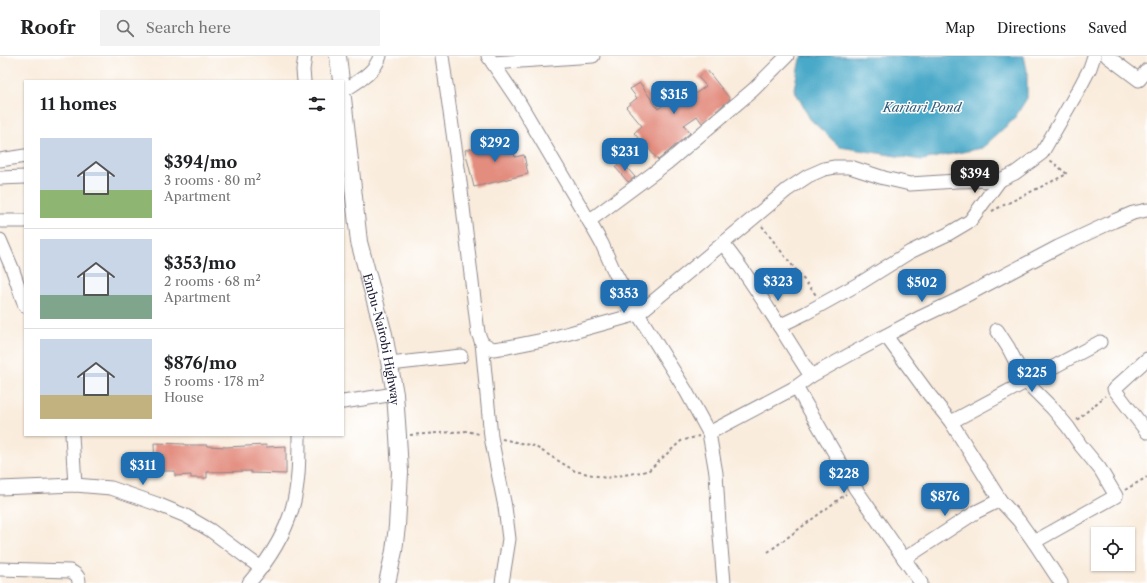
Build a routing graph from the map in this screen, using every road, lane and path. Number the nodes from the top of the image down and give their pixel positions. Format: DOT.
graph roads {
  1 [pos="305,56"];
  2 [pos="338,56"];
  3 [pos="380,56"];
  4 [pos="442,56"];
  5 [pos="593,56"];
  6 [pos="787,56"];
  7 [pos="1094,56"];
  8 [pos="1107,56"];
  9 [pos="491,59"];
  10 [pos="1147,70"];
  11 [pos="304,80"];
  12 [pos="341,80"];
  13 [pos="344,90"];
  14 [pos="344,114"];
  15 [pos="346,147"];
  16 [pos="1042,153"];
  17 [pos="24,156"];
  18 [pos="0,160"];
  19 [pos="24,177"];
  20 [pos="0,178"];
  21 [pos="1000,180"];
  22 [pos="1147,210"];
  23 [pos="991,211"];
  24 [pos="756,216"];
  25 [pos="0,221"];
  26 [pos="24,221"];
  27 [pos="589,221"];
  28 [pos="0,240"];
  29 [pos="723,244"];
  30 [pos="24,303"];
  31 [pos="823,304"];
  32 [pos="638,314"];
  33 [pos="779,326"];
  34 [pos="997,330"];
  35 [pos="886,336"];
  36 [pos="1100,342"];
  37 [pos="482,343"];
  38 [pos="461,356"];
  39 [pos="1147,359"];
  40 [pos="390,364"];
  41 [pos="811,376"];
  42 [pos="1026,382"];
  43 [pos="796,387"];
  44 [pos="1114,389"];
  45 [pos="394,394"];
  46 [pos="344,402"];
  47 [pos="951,422"];
  48 [pos="1068,427"];
  49 [pos="1147,432"];
  50 [pos="709,433"];
  51 [pos="72,436"];
  52 [pos="299,436"];
  53 [pos="398,436"];
  54 [pos="490,437"];
  55 [pos="1147,477"];
  56 [pos="75,484"];
  57 [pos="0,488"];
  58 [pos="855,488"];
  59 [pos="1116,496"];
  60 [pos="1000,500"];
  61 [pos="1034,542"];
  62 [pos="768,552"];
  63 [pos="904,559"];
  64 [pos="261,568"];
  65 [pos="0,569"];
  66 [pos="79,583"];
  67 [pos="249,583"];
  68 [pos="388,583"];
  69 [pos="502,583"];
  70 [pos="724,583"];
  71 [pos="921,583"];
  72 [pos="1061,583"];
  1 -- 11 [label="street"];
  2 -- 12 [label="main road"];
  3 -- 13 [label="street"];
  4 -- 37 [label="street"];
  5 -- 9 [label="street"];
  6 -- 27 [label="street"];
  7 -- 16 [label="street"];
  8 -- 10 [label="street"];
  9 -- 27 [label="street"];
  14 -- 15 [label="main road, Embu-Nairobi Highway"];
  15 -- 40 [label="main road, Embu-Nairobi Highway"];
  16 -- 21 [label="street"];
  16 -- 23 [label="path"];
  17 -- 18 [label="street"];
  19 -- 20 [label="street"];
  21 -- 24 [label="street"];
  21 -- 31 [label="street"];
  22 -- 35 [label="street"];
  24 -- 29 [label="street"];
  24 -- 31 [label="path"];
  25 -- 26 [label="street"];
  27 -- 32 [label="street"];
  28 -- 30 [label="street"];
  29 -- 32 [label="street"];
  29 -- 33 [label="street"];
  31 -- 33 [label="street"];
  32 -- 37 [label="street"];
  32 -- 50 [label="street"];
  33 -- 41 [label="street"];
  34 -- 42 [label="street"];
  35 -- 41 [label="street"];
  35 -- 47 [label="street"];
  36 -- 42 [label="street"];
  37 -- 54 [label="street"];
  38 -- 40 [label="street"];
  39 -- 44 [label="street"];
  40 -- 45 [label="main road, Embu-Nairobi Highway"];
  41 -- 43 [label="street"];
  42 -- 47 [label="street"];
  42 -- 48 [label="street"];
  43 -- 50 [label="street"];
  43 -- 58 [label="street"];
  44 -- 48 [label="path"];
  44 -- 49 [label="street"];
  45 -- 46 [label="street"];
  45 -- 53 [label="main road, Embu-Nairobi Highway"];
  47 -- 60 [label="street"];
  48 -- 59 [label="street"];
  50 -- 54 [label="path"];
  50 -- 70 [label="street"];
  51 -- 56 [label="street"];
  52 -- 64 [label="street"];
  53 -- 54 [label="path"];
  53 -- 68 [label="main road, Embu-Nairobi Highway"];
  54 -- 69 [label="street"];
  55 -- 59 [label="path"];
  56 -- 57 [label="street"];
  56 -- 64 [label="street"];
  58 -- 62 [label="path"];
  58 -- 63 [label="street"];
  59 -- 61 [label="street"];
  60 -- 61 [label="street"];
  60 -- 63 [label="street"];
  61 -- 72 [label="street"];
  63 -- 71 [label="street"];
  64 -- 67 [label="street"];
  65 -- 66 [label="street"];
}
